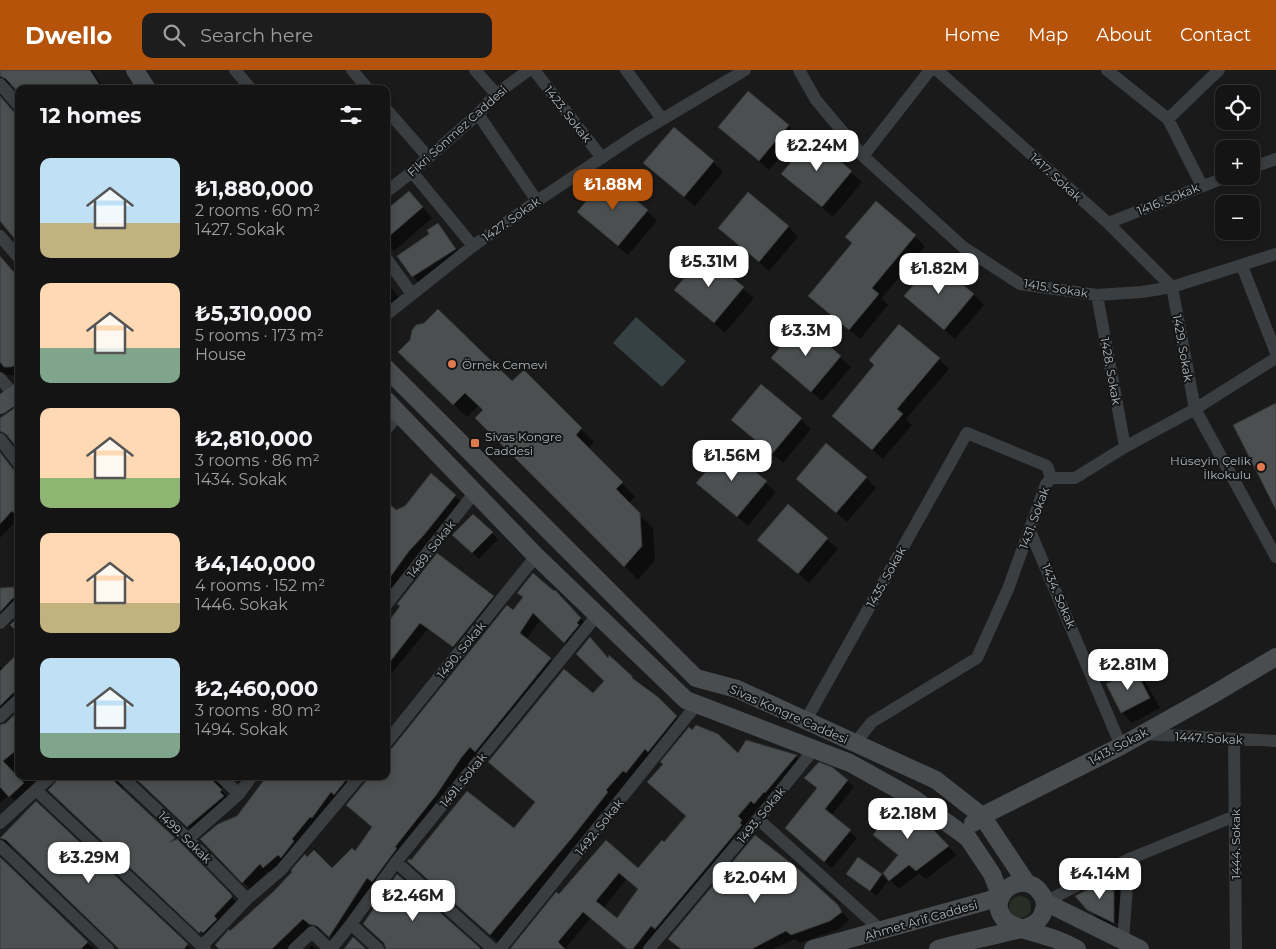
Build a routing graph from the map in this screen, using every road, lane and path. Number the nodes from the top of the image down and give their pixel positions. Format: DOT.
graph roads {
  1 [pos="135,70"];
  2 [pos="235,70"];
  3 [pos="352,70"];
  4 [pos="475,70"];
  5 [pos="529,70"];
  6 [pos="534,70"];
  7 [pos="626,70"];
  8 [pos="745,70"];
  9 [pos="799,70"];
  10 [pos="930,70"];
  11 [pos="937,70"];
  12 [pos="1219,70"];
  13 [pos="1111,71"];
  14 [pos="724,75"];
  15 [pos="0,84"];
  16 [pos="144,85"];
  17 [pos="248,85"];
  18 [pos="365,85"];
  19 [pos="496,94"];
  20 [pos="15,101"];
  21 [pos="390,114"];
  22 [pos="478,114"];
  23 [pos="662,119"];
  24 [pos="1168,119"];
  25 [pos="863,156"];
  26 [pos="428,157"];
  27 [pos="602,158"];
  28 [pos="1276,160"];
  29 [pos="1260,165"];
  30 [pos="412,172"];
  31 [pos="1215,181"];
  32 [pos="1202,186"];
  33 [pos="390,189"];
  34 [pos="537,201"];
  35 [pos="1108,223"];
  36 [pos="0,236"];
  37 [pos="473,246"];
  38 [pos="15,253"];
  39 [pos="1276,254"];
  40 [pos="390,264"];
  41 [pos="1242,266"];
  42 [pos="1172,287"];
  43 [pos="412,294"];
  44 [pos="1097,295"];
  45 [pos="390,312"];
  46 [pos="1276,353"];
  47 [pos="1276,358"];
  48 [pos="390,372"];
  49 [pos="0,378"];
  50 [pos="11,398"];
  51 [pos="390,404"];
  52 [pos="1194,409"];
  53 [pos="400,414"];
  54 [pos="390,425"];
  55 [pos="0,439"];
  56 [pos="1125,447"];
  57 [pos="15,459"];
  58 [pos="1052,478"];
  59 [pos="475,492"];
  60 [pos="1030,531"];
  61 [pos="536,556"];
  62 [pos="1276,557"];
  63 [pos="390,600"];
  64 [pos="15,608"];
  65 [pos="598,614"];
  66 [pos="0,623"];
  67 [pos="1276,657"];
  68 [pos="15,703"];
  69 [pos="697,704"];
  70 [pos="0,717"];
  71 [pos="806,720"];
  72 [pos="1141,734"];
  73 [pos="390,738"];
  74 [pos="1234,739"];
  75 [pos="1276,741"];
  76 [pos="854,743"];
  77 [pos="1121,746"];
  78 [pos="814,749"];
  79 [pos="47,780"];
  80 [pos="125,780"];
  81 [pos="224,780"];
  82 [pos="249,780"];
  83 [pos="357,780"];
  84 [pos="36,791"];
  85 [pos="239,794"];
  86 [pos="982,816"];
  87 [pos="1236,816"];
  88 [pos="758,819"];
  89 [pos="0,823"];
  90 [pos="960,833"];
  91 [pos="188,839"];
  92 [pos="0,846"];
  93 [pos="1128,859"];
  94 [pos="396,862"];
  95 [pos="1026,882"];
  96 [pos="1000,897"];
  97 [pos="247,899"];
  98 [pos="1045,902"];
  99 [pos="351,924"];
  100 [pos="1024,928"];
  101 [pos="882,931"];
  102 [pos="1123,941"];
  103 [pos="204,947"];
  104 [pos="949,947"];
  105 [pos="108,949"];
  106 [pos="294,949"];
  107 [pos="330,949"];
  108 [pos="378,949"];
  109 [pos="493,949"];
  110 [pos="500,949"];
  111 [pos="649,949"];
  112 [pos="813,949"];
  113 [pos="1077,949"];
  114 [pos="1140,949"];
  115 [pos="1236,949"];
  1 -- 16 [label="main road"];
  2 -- 17 [label="street"];
  3 -- 18 [label="street"];
  4 -- 19 [label="street"];
  5 -- 19 [label="street, Fikri Sönmez Caddesi"];
  6 -- 27 [label="street, 1423. Sokak"];
  7 -- 23 [label="street"];
  8 -- 14 [label="street, 1427. Sokak"];
  9 -- 25 [label="street, 1415. Sokak"];
  10 -- 25 [label="street"];
  11 -- 35 [label="street, 1417. Sokak"];
  12 -- 24 [label="street"];
  13 -- 24 [label="street"];
  14 -- 23 [label="street, 1427. Sokak"];
  15 -- 20 [label="street"];
  19 -- 22 [label="street, Fikri Sönmez Caddesi"];
  21 -- 26 [label="street"];
  22 -- 26 [label="street, Fikri Sönmez Caddesi"];
  22 -- 34 [label="street"];
  23 -- 27 [label="street, 1427. Sokak"];
  24 -- 32 [label="street"];
  25 -- 44 [label="street, 1415. Sokak"];
  26 -- 30 [label="street, Fikri Sönmez Caddesi"];
  27 -- 34 [label="street, 1427. Sokak"];
  28 -- 29 [label="street"];
  30 -- 33 [label="street, Fikri Sönmez Caddesi"];
  30 -- 37 [label="street"];
  31 -- 32 [label="street, 1416. Sokak"];
  32 -- 35 [label="street, 1416. Sokak"];
  34 -- 37 [label="street, 1427. Sokak"];
  35 -- 42 [label="street, 1417. Sokak"];
  36 -- 38 [label="street"];
  37 -- 43 [label="street, 1427. Sokak"];
  39 -- 41 [label="street, 1415. Sokak"];
  40 -- 43 [label="street"];
  41 -- 42 [label="street, 1415. Sokak"];
  41 -- 46 [label="street"];
  42 -- 44 [label="street, 1415. Sokak"];
  42 -- 52 [label="street, 1429. Sokak"];
  43 -- 45 [label="street, 1427. Sokak"];
  44 -- 56 [label="street, 1428. Sokak"];
  47 -- 52 [label="street, 1431. Sokak"];
  48 -- 71 [label="main road, Sivas Kongre Caddesi"];
  49 -- 50 [label="street"];
  51 -- 53 [label="main road, Sivas Kongre Caddesi"];
  52 -- 56 [label="street, 1431. Sokak"];
  52 -- 62 [label="street, 1429. Sokak"];
  53 -- 54 [label="street"];
  53 -- 59 [label="main road, Sivas Kongre Caddesi"];
  55 -- 57 [label="street"];
  56 -- 58 [label="street, 1431. Sokak"];
  58 -- 60 [label="street, 1431. Sokak"];
  58 -- 71 [label="street, 1435. Sokak"];
  59 -- 61 [label="main road, Sivas Kongre Caddesi"];
  59 -- 63 [label="street, 1489. Sokak"];
  60 -- 76 [label="street, 1431. Sokak"];
  60 -- 77 [label="street, 1434. Sokak"];
  61 -- 65 [label="main road, Sivas Kongre Caddesi"];
  61 -- 73 [label="street, 1490. Sokak"];
  64 -- 66 [label="street"];
  65 -- 69 [label="main road, Sivas Kongre Caddesi"];
  65 -- 94 [label="street, 1491. Sokak"];
  67 -- 72 [label="main road, 1413. Sokak"];
  68 -- 70 [label="street"];
  69 -- 78 [label="main road, Sivas Kongre Caddesi"];
  69 -- 110 [label="street, 1492. Sokak"];
  71 -- 76 [label="main road, Sivas Kongre Caddesi"];
  72 -- 74 [label="street, 1447. Sokak"];
  72 -- 77 [label="main road, 1413. Sokak"];
  74 -- 75 [label="street, 1447. Sokak"];
  74 -- 87 [label="street, 1444. Sokak"];
  76 -- 86 [label="main road, Sivas Kongre Caddesi"];
  77 -- 86 [label="main road, 1413. Sokak"];
  78 -- 88 [label="street, 1493. Sokak"];
  78 -- 90 [label="main road, Sivas Kongre Caddesi"];
  79 -- 84 [label="street"];
  80 -- 91 [label="street, 1499. Sokak"];
  81 -- 85 [label="street"];
  82 -- 85 [label="street"];
  83 -- 97 [label="street"];
  84 -- 89 [label="street"];
  84 -- 103 [label="street"];
  85 -- 91 [label="street"];
  86 -- 90 [label="main road, 1413. Sokak"];
  86 -- 95 [label="main road, Sivas Kongre Caddesi"];
  87 -- 93 [label="street"];
  87 -- 115 [label="street, 1444. Sokak"];
  88 -- 101 [label="street"];
  88 -- 111 [label="street, 1493. Sokak"];
  90 -- 96 [label="main road, Sivas Kongre Caddesi"];
  91 -- 97 [label="street, 1499. Sokak"];
  92 -- 105 [label="street"];
  93 -- 98 [label="street"];
  93 -- 102 [label="street"];
  94 -- 99 [label="street, 1491. Sokak"];
  94 -- 109 [label="street"];
  95 -- 96 [label="main road, Ahmet Arif Caddesi"];
  95 -- 98 [label="main road"];
  96 -- 100 [label="main road"];
  96 -- 101 [label="main road, Ahmet Arif Caddesi"];
  97 -- 103 [label="street"];
  98 -- 100 [label="main road"];
  98 -- 102 [label="main road"];
  99 -- 107 [label="street, 1491. Sokak"];
  99 -- 108 [label="street"];
  100 -- 104 [label="main road"];
  100 -- 113 [label="main road"];
  101 -- 112 [label="main road, Ahmet Arif Caddesi"];
  102 -- 114 [label="main road"];
  106 -- 107 [label="street, 1491. Sokak"];
}
